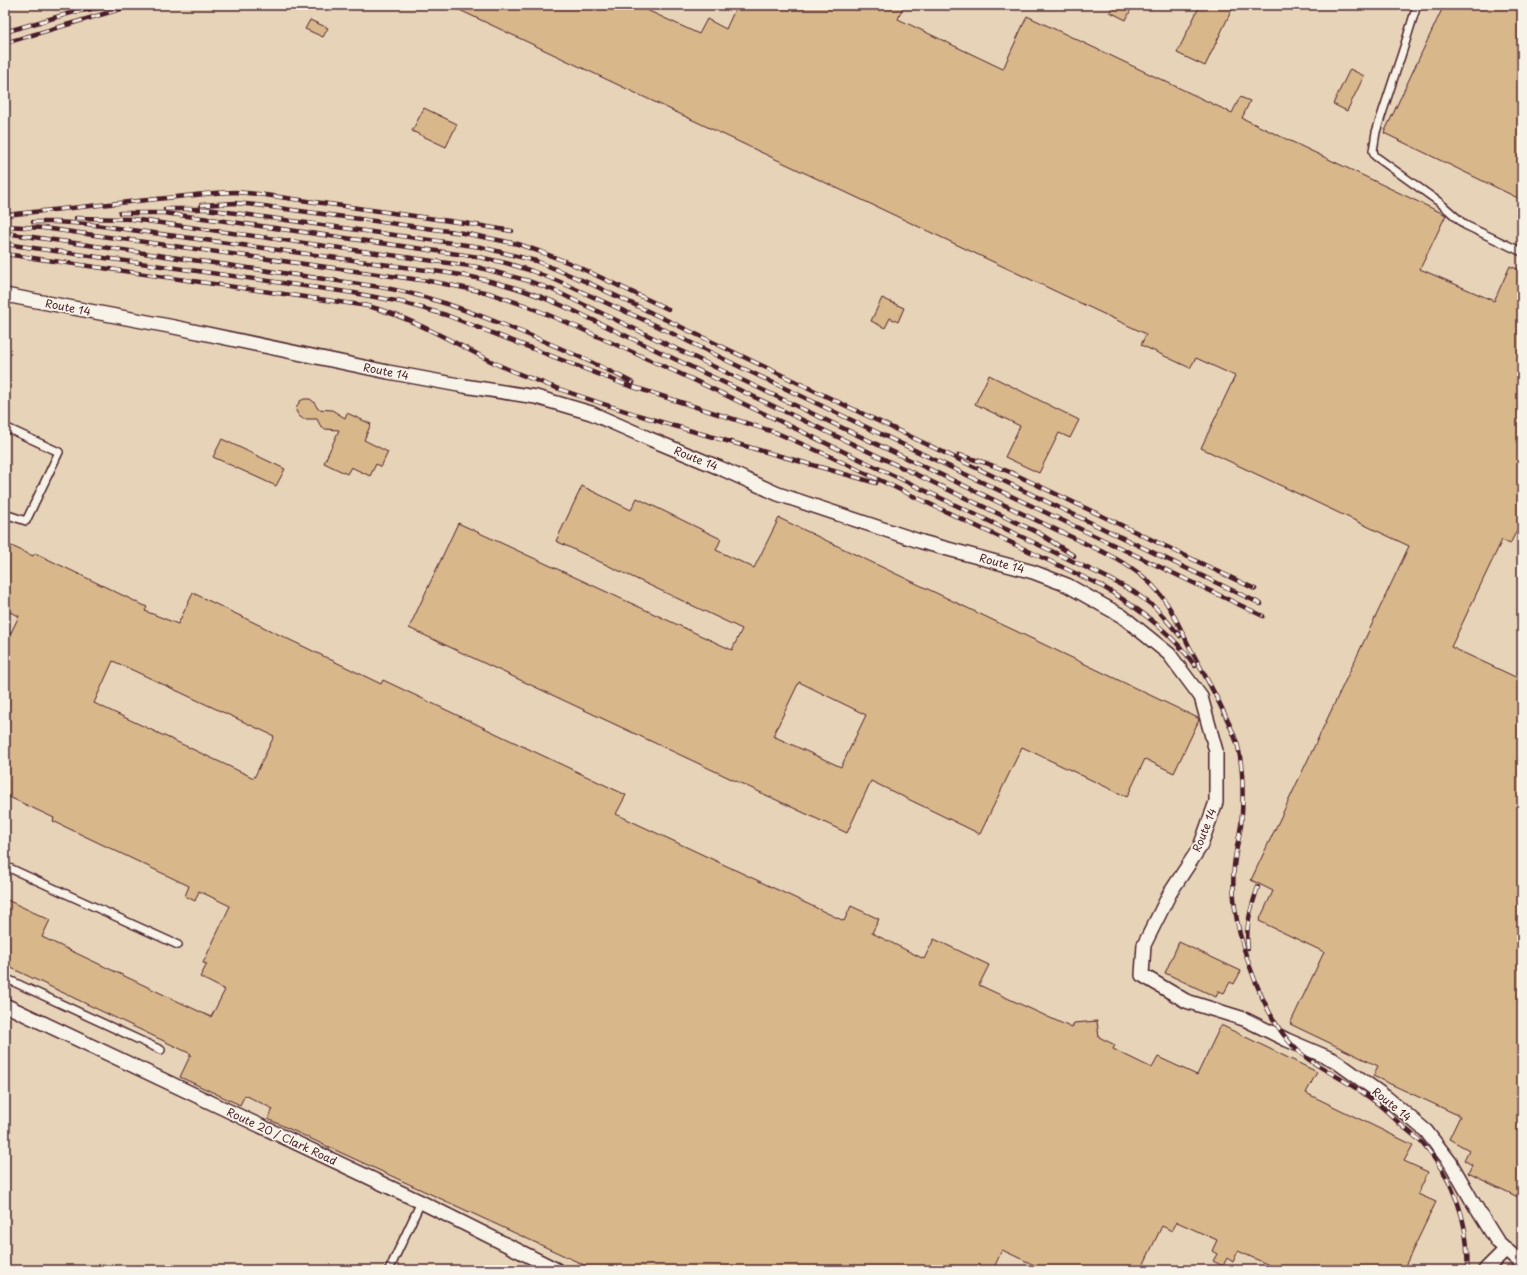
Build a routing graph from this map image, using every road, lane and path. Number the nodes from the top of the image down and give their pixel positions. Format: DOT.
graph roads {
  1 [pos="1416,5"];
  2 [pos="1522,252"];
  3 [pos="5,295"];
  4 [pos="5,427"];
  5 [pos="5,514"];
  6 [pos="5,866"];
  7 [pos="178,945"];
  8 [pos="5,978"];
  9 [pos="5,1005"];
  10 [pos="161,1050"];
  11 [pos="421,1202"];
  12 [pos="1506,1249"];
  13 [pos="1522,1264"];
  14 [pos="389,1270"];
  15 [pos="557,1270"];
  16 [pos="1485,1270"];
  1 -- 2 [label="lane"];
  3 -- 12 [label="street, Route 14"];
  4 -- 5 [label="lane"];
  6 -- 7 [label="lane"];
  8 -- 10 [label="lane"];
  9 -- 11 [label="street, Route 20 / Clark Road"];
  11 -- 14 [label="lane"];
  11 -- 15 [label="street, Route 20 / Clark Road"];
  12 -- 13 [label="street, Route 14"];
  12 -- 16 [label="street"];
}
